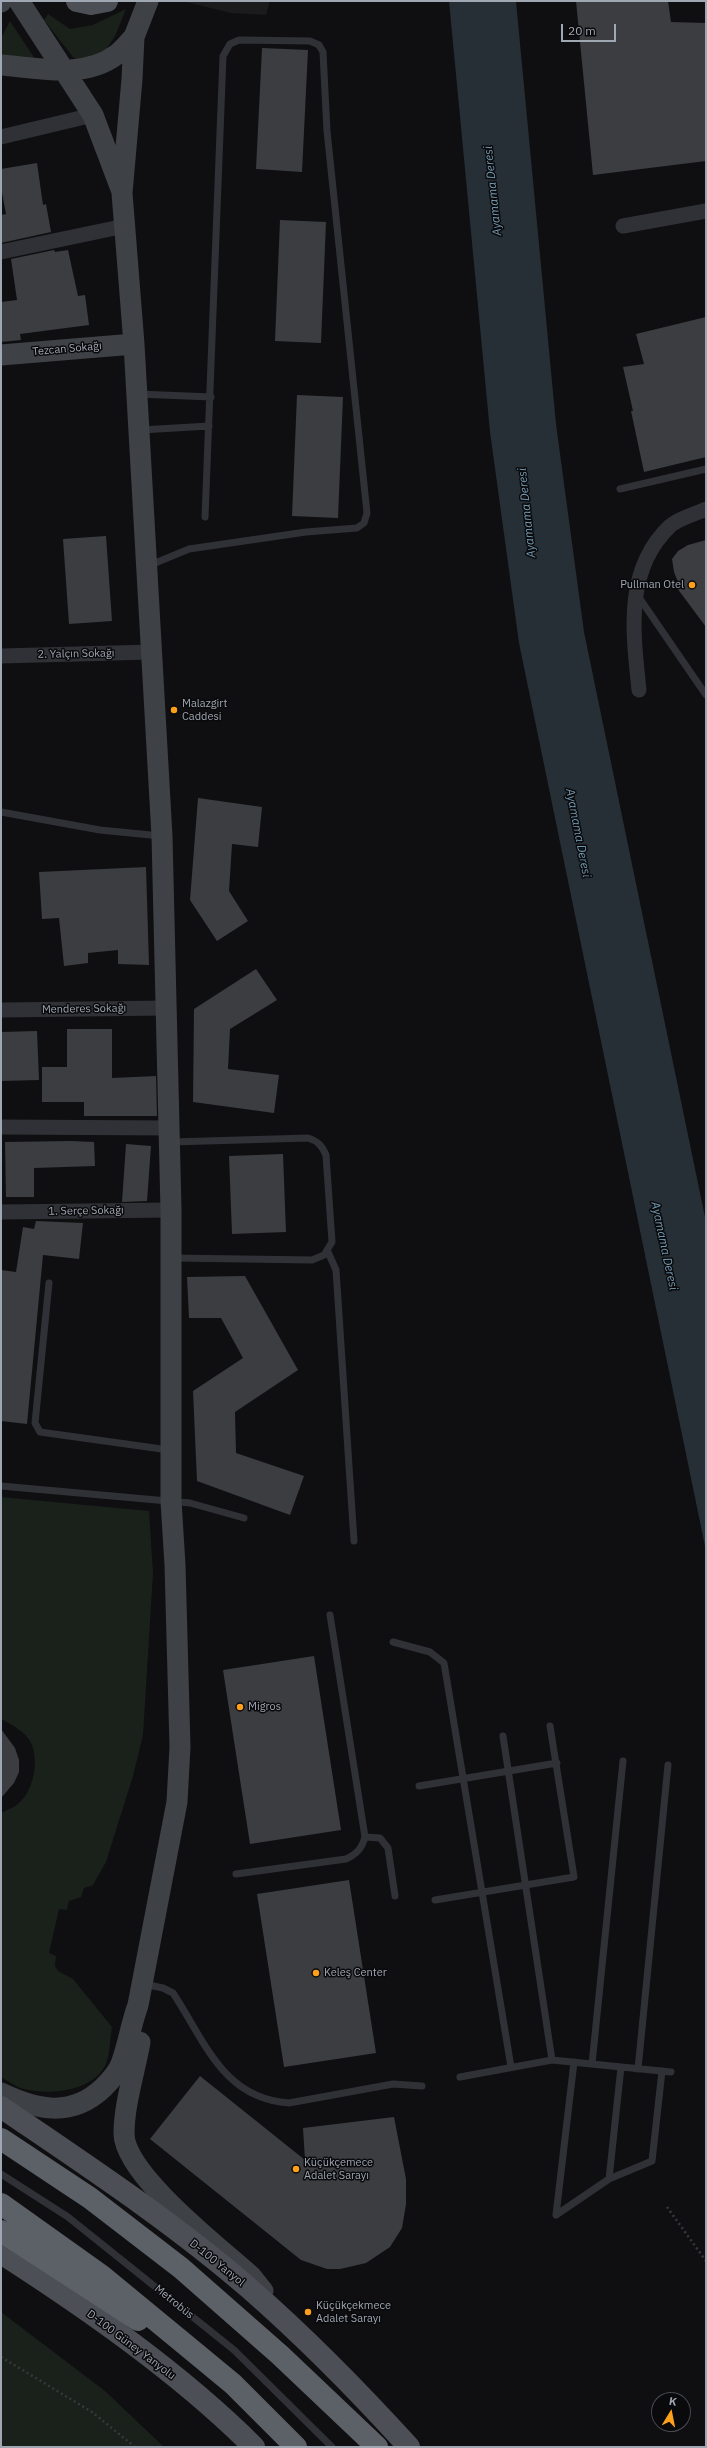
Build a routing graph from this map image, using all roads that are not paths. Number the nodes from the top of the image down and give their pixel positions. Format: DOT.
graph roads {
  1 [pos="19,1"];
  2 [pos="77,1"];
  3 [pos="108,1"];
  4 [pos="148,1"];
  5 [pos="134,37"];
  6 [pos="1,65"];
  7 [pos="63,70"];
  8 [pos="93,115"];
  9 [pos="1,137"];
  10 [pos="122,193"];
  11 [pos="706,211"];
  12 [pos="125,226"];
  13 [pos="623,226"];
  14 [pos="1,252"];
  15 [pos="134,344"];
  16 [pos="1,355"];
  17 [pos="136,394"];
  18 [pos="211,397"];
  19 [pos="209,426"];
  20 [pos="139,430"];
  21 [pos="706,469"];
  22 [pos="620,489"];
  23 [pos="706,509"];
  24 [pos="205,517"];
  25 [pos="147,566"];
  26 [pos="635,591"];
  27 [pos="152,652"];
  28 [pos="1,656"];
  29 [pos="640,690"];
  30 [pos="706,695"];
  31 [pos="1,812"];
  32 [pos="162,836"];
  33 [pos="167,1008"];
  34 [pos="1,1010"];
  35 [pos="1,1127"];
  36 [pos="170,1135"];
  37 [pos="171,1210"];
  38 [pos="1,1212"];
  39 [pos="328,1252"];
  40 [pos="171,1258"];
  41 [pos="50,1283"];
  42 [pos="171,1450"];
  43 [pos="1,1486"];
  44 [pos="171,1501"];
  45 [pos="244,1518"];
  46 [pos="354,1541"];
  47 [pos="330,1615"];
  48 [pos="393,1642"];
  49 [pos="550,1726"];
  50 [pos="503,1736"];
  51 [pos="623,1761"];
  52 [pos="557,1763"];
  53 [pos="668,1765"];
  54 [pos="509,1771"];
  55 [pos="463,1779"];
  56 [pos="419,1786"];
  57 [pos="365,1837"];
  58 [pos="236,1874"];
  59 [pos="526,1885"];
  60 [pos="482,1892"];
  61 [pos="395,1896"];
  62 [pos="435,1900"];
  63 [pos="142,1983"];
  64 [pos="138,2005"];
  65 [pos="552,2060"];
  66 [pos="574,2062"];
  67 [pos="592,2064"];
  68 [pos="511,2067"];
  69 [pos="621,2067"];
  70 [pos="638,2069"];
  71 [pos="662,2071"];
  72 [pos="671,2072"];
  73 [pos="460,2077"];
  74 [pos="422,2086"];
  75 [pos="1,2093"];
  76 [pos="1,2108"];
  77 [pos="1,2139"];
  78 [pos="1,2174"];
  79 [pos="609,2179"];
  80 [pos="1,2204"];
  81 [pos="1,2231"];
  82 [pos="1,2252"];
  83 [pos="302,2339"];
  84 [pos="187,2346"];
  85 [pos="254,2447"];
  86 [pos="296,2447"];
  87 [pos="332,2447"];
  88 [pos="377,2447"];
  89 [pos="409,2447"];
  1 -- 7 [label="main road"];
  2 -- 3 [label="main road"];
  4 -- 5 [label="main road"];
  5 -- 7 [label="main road"];
  5 -- 10 [label="main road"];
  6 -- 7 [label="main road"];
  7 -- 8 [label="main road"];
  8 -- 9 [label="street"];
  8 -- 10 [label="main road"];
  10 -- 12 [label="main road"];
  11 -- 13 [label="street"];
  12 -- 14 [label="street"];
  12 -- 15 [label="main road"];
  15 -- 16 [label="main road, Tezcan Sokağı"];
  15 -- 17 [label="main road"];
  17 -- 18 [label="lane"];
  17 -- 20 [label="main road"];
  18 -- 19 [label="lane"];
  18 -- 25 [label="lane"];
  19 -- 20 [label="lane"];
  19 -- 24 [label="lane"];
  20 -- 25 [label="main road"];
  21 -- 22 [label="lane"];
  23 -- 26 [label="street"];
  25 -- 27 [label="main road"];
  26 -- 29 [label="street"];
  26 -- 30 [label="lane"];
  27 -- 28 [label="street, 2. Yalçın Sokağı"];
  27 -- 32 [label="main road"];
  31 -- 32 [label="lane"];
  32 -- 33 [label="main road"];
  33 -- 34 [label="street, Menderes Sokağı"];
  33 -- 36 [label="main road"];
  35 -- 36 [label="street"];
  36 -- 37 [label="main road"];
  36 -- 39 [label="lane"];
  37 -- 38 [label="street, 1. Serçe Sokağı"];
  37 -- 40 [label="main road"];
  39 -- 40 [label="lane"];
  39 -- 46 [label="lane"];
  40 -- 42 [label="main road"];
  41 -- 42 [label="lane"];
  42 -- 44 [label="main road"];
  43 -- 44 [label="lane"];
  44 -- 45 [label="lane"];
  44 -- 63 [label="main road"];
  47 -- 57 [label="lane"];
  48 -- 55 [label="lane"];
  49 -- 52 [label="lane"];
  50 -- 54 [label="lane"];
  51 -- 67 [label="lane"];
  52 -- 54 [label="lane"];
  52 -- 59 [label="lane"];
  53 -- 70 [label="lane"];
  54 -- 55 [label="lane"];
  54 -- 59 [label="lane"];
  55 -- 56 [label="lane"];
  55 -- 60 [label="lane"];
  57 -- 58 [label="lane"];
  57 -- 61 [label="lane"];
  59 -- 60 [label="lane"];
  59 -- 65 [label="lane"];
  60 -- 62 [label="lane"];
  60 -- 68 [label="lane"];
  63 -- 64 [label="main road"];
  63 -- 74 [label="lane"];
  64 -- 75 [label="main road"];
  64 -- 83 [label="main road"];
  65 -- 66 [label="lane"];
  65 -- 68 [label="lane"];
  66 -- 67 [label="lane"];
  66 -- 79 [label="lane"];
  67 -- 69 [label="lane"];
  68 -- 73 [label="lane"];
  69 -- 70 [label="lane"];
  69 -- 79 [label="lane"];
  70 -- 71 [label="lane"];
  71 -- 72 [label="lane"];
  71 -- 79 [label="lane"];
  76 -- 83 [label="main road, D-100 Yanyol"];
  77 -- 88 [label="highway"];
  78 -- 87 [label="lane, Metrobüs"];
  80 -- 84 [label="highway"];
  81 -- 84 [label="highway"];
  82 -- 85 [label="main road, D-100 Güney Yanyolu"];
  83 -- 89 [label="main road, D-100 Yanyol"];
  84 -- 86 [label="highway"];
}
